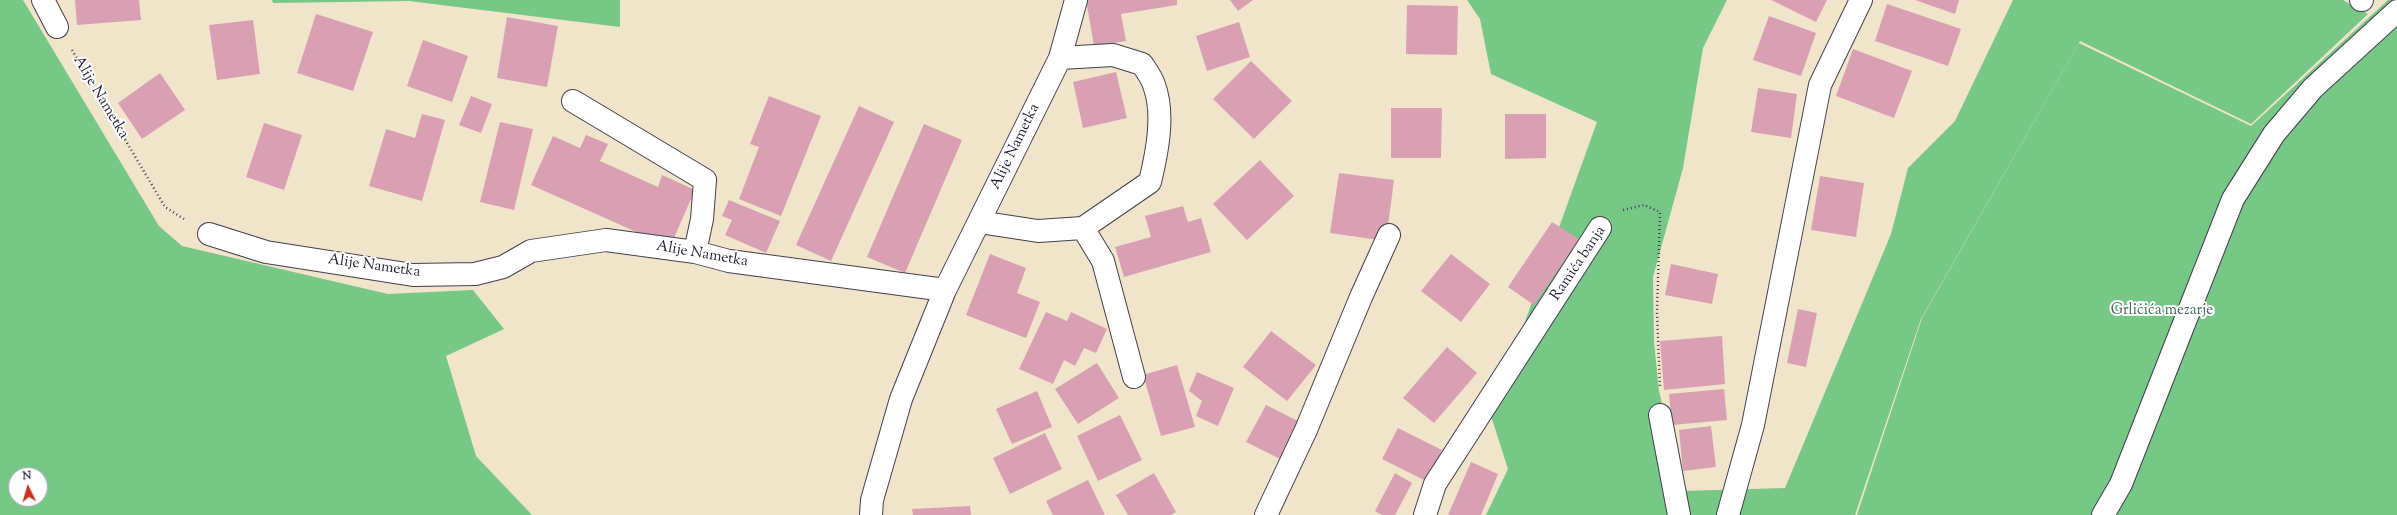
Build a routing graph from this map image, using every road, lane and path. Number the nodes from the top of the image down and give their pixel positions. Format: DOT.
graph roads {
  1 [pos="43,0"];
  2 [pos="1076,0"];
  3 [pos="1861,0"];
  4 [pos="2397,11"];
  5 [pos="58,27"];
  6 [pos="1060,58"];
  7 [pos="573,101"];
  8 [pos="979,222"];
  9 [pos="1083,228"];
  10 [pos="1600,228"];
  11 [pos="208,234"];
  12 [pos="1389,236"];
  13 [pos="695,252"];
  14 [pos="945,290"];
  15 [pos="1134,377"];
  16 [pos="1660,416"];
  17 [pos="871,515"];
  18 [pos="1266,515"];
  19 [pos="1425,515"];
  20 [pos="1679,515"];
  21 [pos="1728,515"];
  22 [pos="2103,515"];
  1 -- 5 [label="street"];
  2 -- 6 [label="street, Alije Nametka"];
  3 -- 21 [label="street"];
  4 -- 22 [label="street"];
  5 -- 11 [label="path, Alije Nametka"];
  6 -- 8 [label="street, Alije Nametka"];
  6 -- 9 [label="street"];
  7 -- 13 [label="street"];
  8 -- 9 [label="street"];
  8 -- 14 [label="street, Alije Nametka"];
  9 -- 15 [label="street"];
  10 -- 16 [label="path, Ramića banja"];
  10 -- 19 [label="street, Ramića banja"];
  11 -- 13 [label="street, Alije Nametka"];
  12 -- 18 [label="street"];
  13 -- 14 [label="street, Alije Nametka"];
  14 -- 17 [label="street, Alije Nametka"];
  16 -- 20 [label="street"];
}
